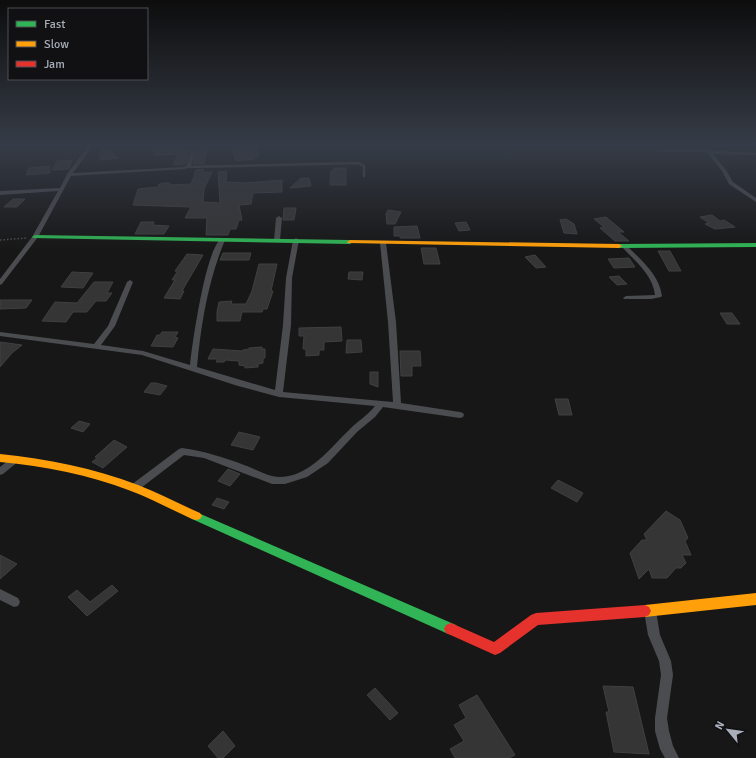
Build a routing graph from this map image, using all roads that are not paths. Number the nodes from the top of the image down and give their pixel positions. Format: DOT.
graph roads {
  1 [pos="68,179"];
  2 [pos="729,179"];
  3 [pos="61,189"];
  4 [pos="0,193"];
  5 [pos="756,200"];
  6 [pos="279,218"];
  7 [pos="35,237"];
  8 [pos="222,240"];
  9 [pos="277,240"];
  10 [pos="296,240"];
  11 [pos="383,243"];
  12 [pos="756,245"];
  13 [pos="624,246"];
  14 [pos="130,282"];
  15 [pos="0,283"];
  16 [pos="626,298"];
  17 [pos="0,334"];
  18 [pos="96,346"];
  19 [pos="193,369"];
  20 [pos="279,394"];
  21 [pos="380,404"];
  22 [pos="398,405"];
  23 [pos="460,415"];
  24 [pos="0,458"];
  25 [pos="16,459"];
  26 [pos="0,472"];
  27 [pos="134,488"];
  28 [pos="0,594"];
  29 [pos="756,599"];
  30 [pos="14,602"];
  31 [pos="650,611"];
  32 [pos="672,758"];
  1 -- 3 [label="street"];
  2 -- 5 [label="street"];
  3 -- 4 [label="street"];
  3 -- 7 [label="street"];
  6 -- 9 [label="street"];
  7 -- 8 [label="street"];
  7 -- 15 [label="street"];
  8 -- 9 [label="street"];
  8 -- 19 [label="street"];
  9 -- 10 [label="street"];
  10 -- 11 [label="street"];
  10 -- 20 [label="street"];
  11 -- 13 [label="street"];
  11 -- 22 [label="street"];
  12 -- 13 [label="street"];
  13 -- 16 [label="street"];
  14 -- 18 [label="street"];
  17 -- 18 [label="street"];
  18 -- 19 [label="street"];
  19 -- 20 [label="street"];
  20 -- 21 [label="street"];
  21 -- 22 [label="street"];
  21 -- 27 [label="street"];
  22 -- 23 [label="street"];
  24 -- 25 [label="street"];
  25 -- 26 [label="street"];
  25 -- 27 [label="street"];
  27 -- 31 [label="street"];
  28 -- 30 [label="street"];
  29 -- 31 [label="street"];
  31 -- 32 [label="street"];
}
